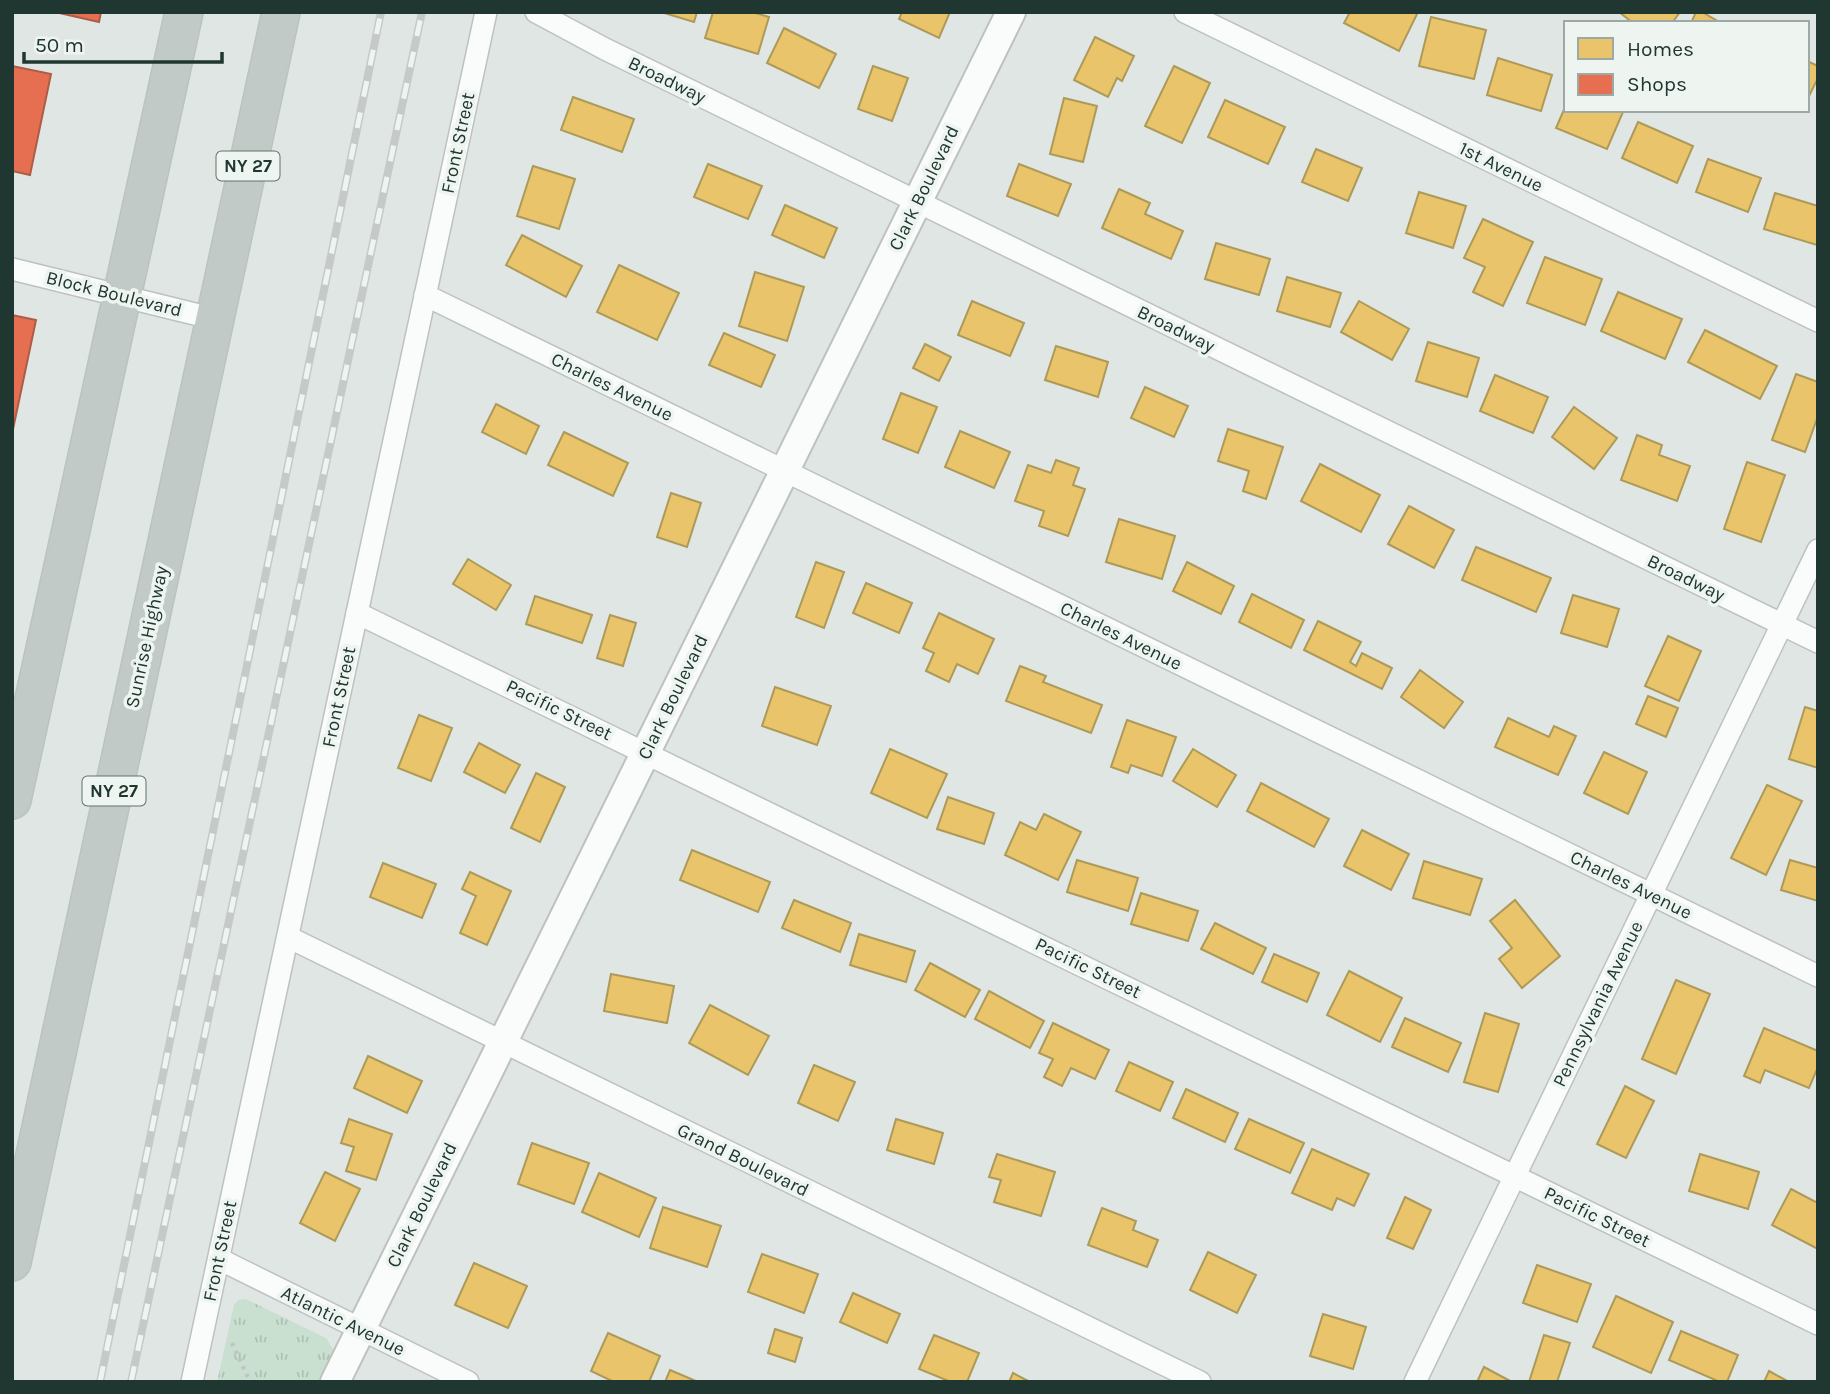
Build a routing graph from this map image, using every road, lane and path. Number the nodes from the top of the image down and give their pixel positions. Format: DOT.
graph roads {
  1 [pos="184,12"];
  2 [pos="281,12"];
  3 [pos="486,12"];
  4 [pos="536,12"];
  5 [pos="1011,12"];
  6 [pos="1185,12"];
  7 [pos="917,202"];
  8 [pos="12,269"];
  9 [pos="425,295"];
  10 [pos="121,296"];
  11 [pos="215,320"];
  12 [pos="1818,321"];
  13 [pos="784,472"];
  14 [pos="1818,550"];
  15 [pos="357,613"];
  16 [pos="1782,625"];
  17 [pos="1818,642"];
  18 [pos="646,751"];
  19 [pos="12,800"];
  20 [pos="1651,895"];
  21 [pos="288,937"];
  22 [pos="1818,976"];
  23 [pos="61,1035"];
  24 [pos="502,1042"];
  25 [pos="12,1159"];
  26 [pos="1515,1177"];
  27 [pos="219,1259"];
  28 [pos="12,1262"];
  29 [pos="1818,1325"];
  30 [pos="361,1329"];
  31 [pos="232,1343"];
  32 [pos="192,1382"];
  33 [pos="250,1382"];
  34 [pos="335,1382"];
  35 [pos="468,1382"];
  36 [pos="1199,1382"];
  37 [pos="1415,1382"];
  1 -- 10 [label="highway"];
  2 -- 11 [label="highway, Sunrise Highway / NY 27"];
  3 -- 9 [label="street, Front Street"];
  4 -- 7 [label="street, Broadway"];
  5 -- 7 [label="street, Clark Boulevard"];
  6 -- 12 [label="street, 1st Avenue"];
  7 -- 13 [label="street, Clark Boulevard"];
  7 -- 16 [label="street, Broadway"];
  8 -- 10 [label="street, Block Boulevard"];
  9 -- 13 [label="street, Charles Avenue"];
  9 -- 15 [label="street, Front Street"];
  10 -- 11 [label="street, Block Boulevard"];
  10 -- 19 [label="highway"];
  11 -- 23 [label="highway, Sunrise Highway / NY 27"];
  13 -- 18 [label="street, Clark Boulevard"];
  13 -- 20 [label="street, Charles Avenue"];
  14 -- 16 [label="street, Pennsylvania Avenue"];
  15 -- 18 [label="street, Pacific Street"];
  15 -- 21 [label="street, Front Street"];
  16 -- 17 [label="street, Broadway"];
  16 -- 20 [label="street, Pennsylvania Avenue"];
  18 -- 24 [label="street, Clark Boulevard"];
  18 -- 26 [label="street, Pacific Street"];
  20 -- 22 [label="street, Charles Avenue"];
  20 -- 26 [label="street, Pennsylvania Avenue"];
  21 -- 24 [label="street, Grand Boulevard"];
  21 -- 27 [label="street, Front Street"];
  23 -- 25 [label="highway"];
  23 -- 28 [label="highway, Sunrise Highway / NY 27"];
  24 -- 30 [label="street, Clark Boulevard"];
  24 -- 36 [label="street, Grand Boulevard"];
  26 -- 29 [label="street, Pacific Street"];
  26 -- 37 [label="street, Pennsylvania Avenue"];
  27 -- 30 [label="street, Atlantic Avenue"];
  27 -- 32 [label="street, Front Street"];
  30 -- 34 [label="street, Clark Boulevard"];
  30 -- 35 [label="street, Atlantic Avenue"];
  31 -- 33 [label="path"];
}
